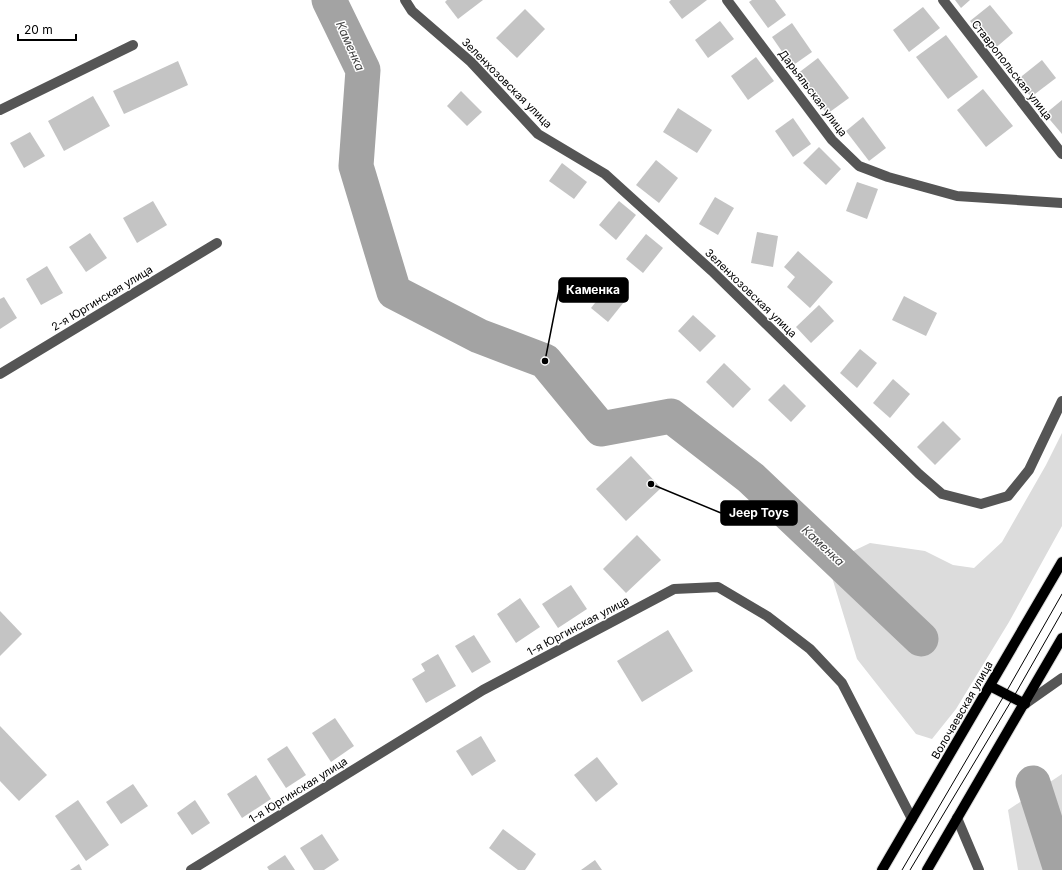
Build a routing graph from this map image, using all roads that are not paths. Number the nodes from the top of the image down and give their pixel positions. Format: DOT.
graph roads {
  1 [pos="405,0"];
  2 [pos="727,0"];
  3 [pos="943,0"];
  4 [pos="133,45"];
  5 [pos="0,110"];
  6 [pos="1062,154"];
  7 [pos="1062,203"];
  8 [pos="217,243"];
  9 [pos="0,374"];
  10 [pos="1062,401"];
  11 [pos="1062,562"];
  12 [pos="1062,638"];
  13 [pos="1062,678"];
  14 [pos="990,686"];
  15 [pos="1025,704"];
  16 [pos="957,818"];
  17 [pos="912,819"];
  18 [pos="191,870"];
  19 [pos="882,870"];
  20 [pos="927,870"];
  21 [pos="978,870"];
  1 -- 10 [label="street, Зеленхозовская улица"];
  2 -- 7 [label="street, Дарьяльская улица"];
  3 -- 6 [label="street, Ставропольская улица"];
  4 -- 5 [label="street"];
  8 -- 9 [label="street, 2-я Юргинская улица"];
  11 -- 14 [label="main road, Волочаевская улица"];
  12 -- 15 [label="main road"];
  13 -- 15 [label="street"];
  14 -- 15 [label="main road"];
  14 -- 17 [label="main road, Волочаевская улица"];
  15 -- 16 [label="main road"];
  16 -- 20 [label="main road"];
  16 -- 21 [label="street"];
  17 -- 18 [label="street, 1-я Юргинская улица"];
  17 -- 19 [label="main road, Волочаевская улица"];
}
